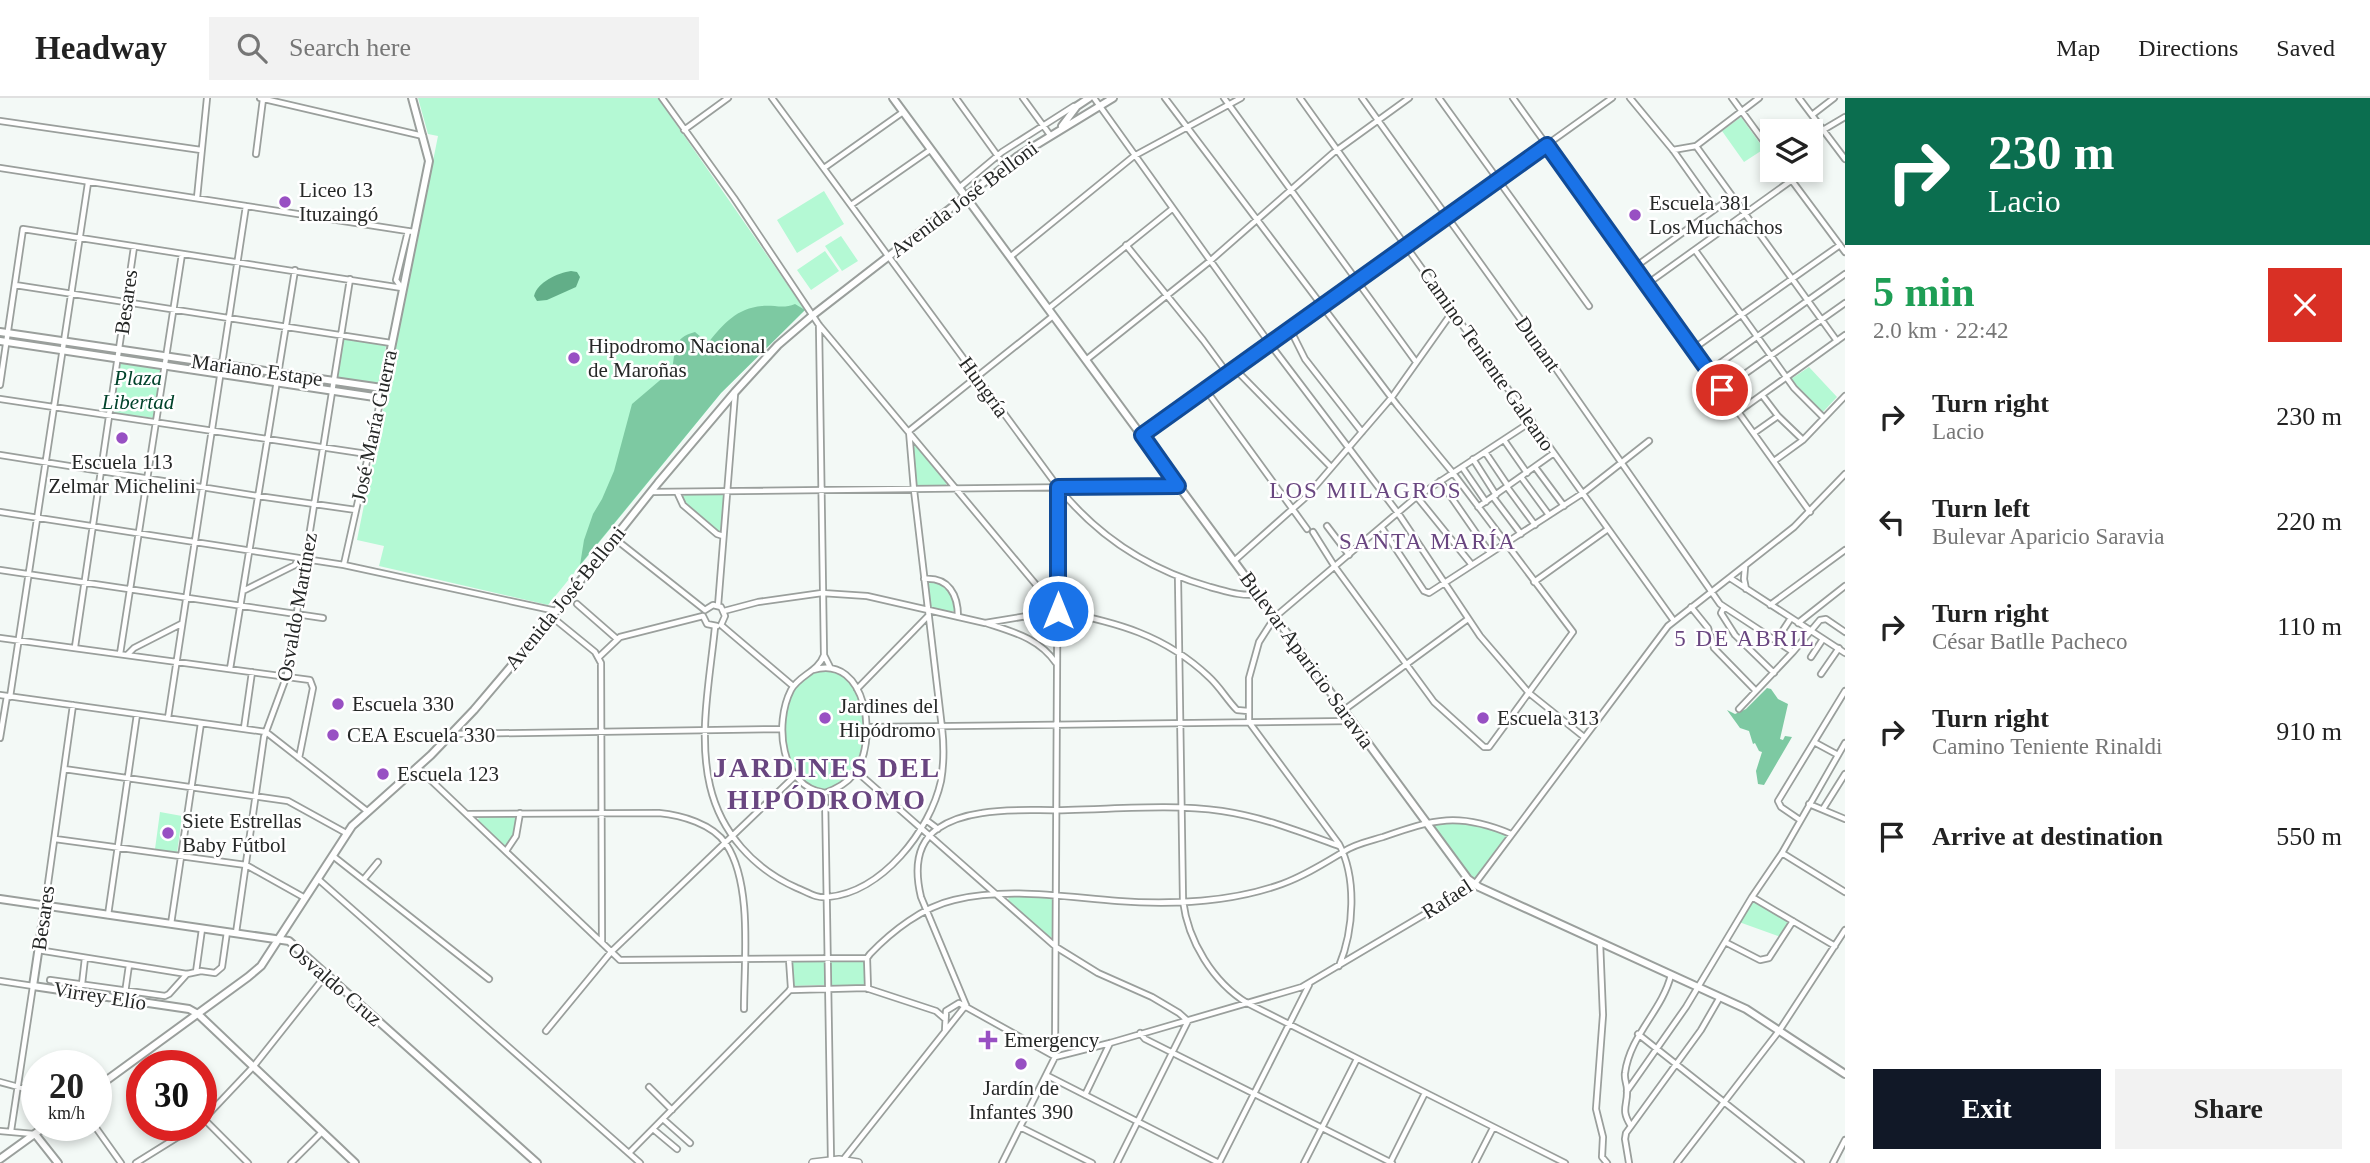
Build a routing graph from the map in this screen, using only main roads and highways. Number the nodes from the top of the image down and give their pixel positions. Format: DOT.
graph roads {
  1 [pos="813,1163"];
  2 [pos="858,1163"];
  1 -- 2 [label="main road"];
}
